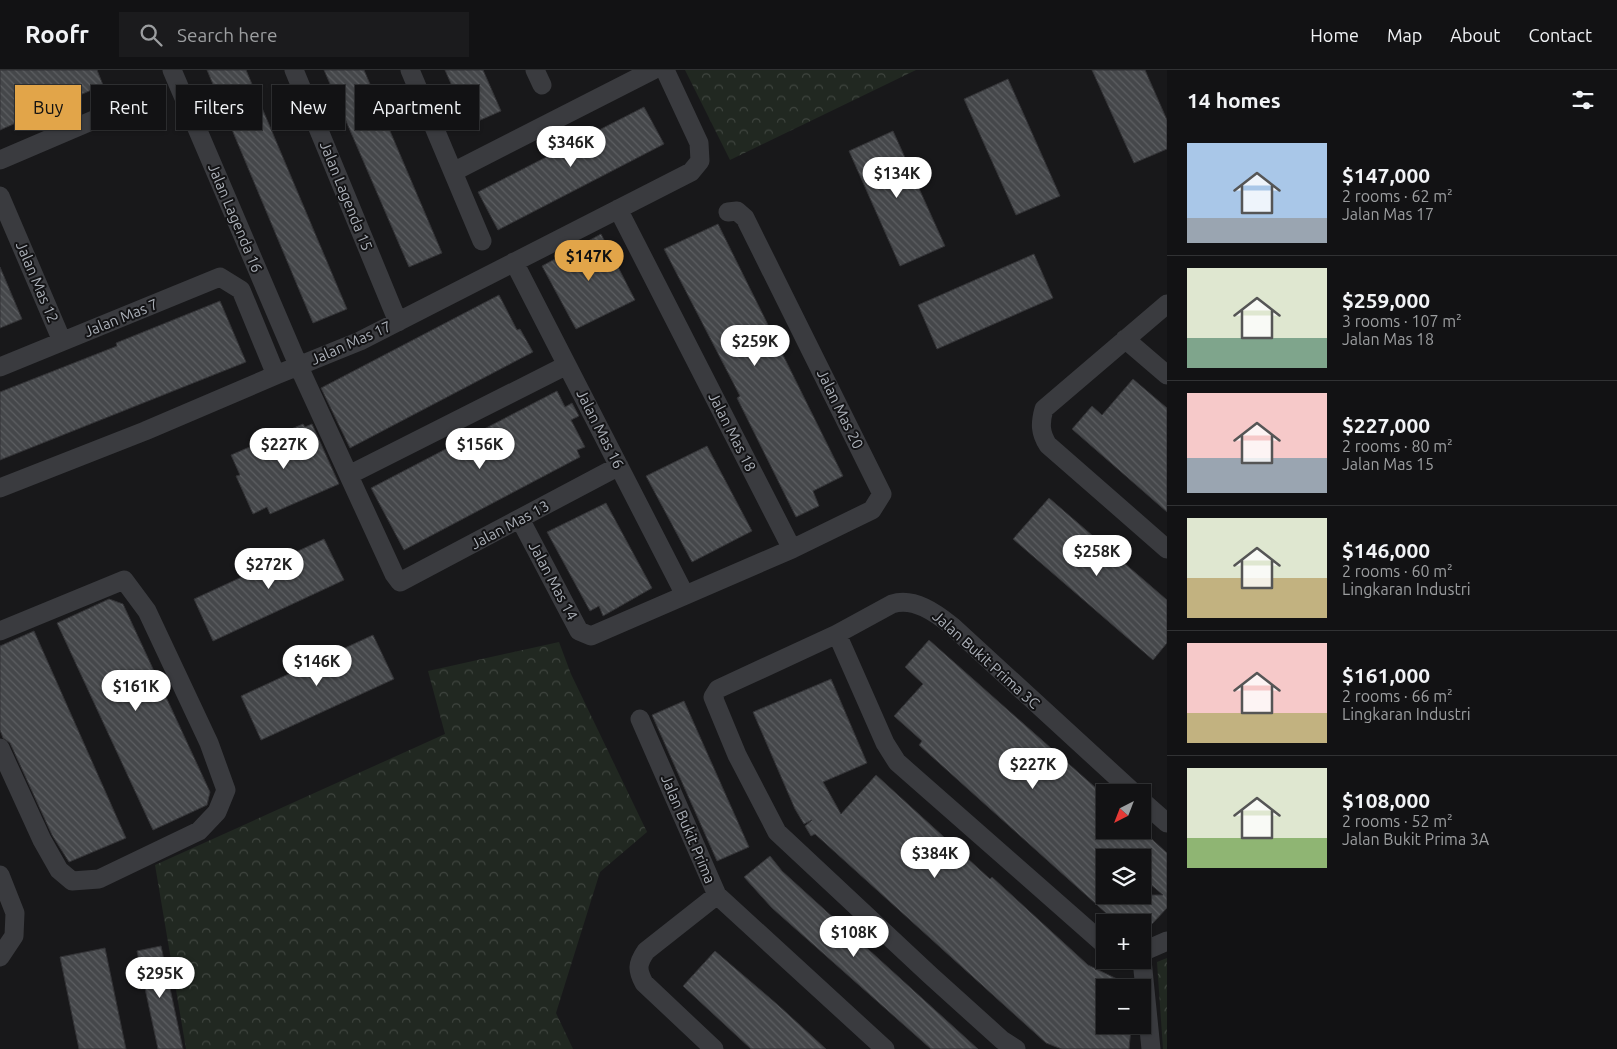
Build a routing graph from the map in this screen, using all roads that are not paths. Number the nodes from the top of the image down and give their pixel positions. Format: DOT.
graph roads {
  1 [pos="172,70"];
  2 [pos="294,70"];
  3 [pos="410,70"];
  4 [pos="653,70"];
  5 [pos="665,70"];
  6 [pos="91,121"];
  7 [pos="0,160"];
  8 [pos="453,172"];
  9 [pos="0,196"];
  10 [pos="618,209"];
  11 [pos="728,212"];
  12 [pos="482,241"];
  13 [pos="514,262"];
  14 [pos="1167,304"];
  15 [pos="398,322"];
  16 [pos="1126,339"];
  17 [pos="62,341"];
  18 [pos="567,364"];
  19 [pos="299,367"];
  20 [pos="0,368"];
  21 [pos="276,375"];
  22 [pos="1167,375"];
  23 [pos="619,466"];
  24 [pos="349,475"];
  25 [pos="0,488"];
  26 [pos="520,519"];
  27 [pos="792,549"];
  28 [pos="1167,549"];
  29 [pos="400,582"];
  30 [pos="685,596"];
  31 [pos="0,631"];
  32 [pos="837,634"];
  33 [pos="640,719"];
  34 [pos="0,748"];
  35 [pos="1124,784"];
  36 [pos="1151,809"];
  37 [pos="1167,823"];
  38 [pos="0,875"];
  39 [pos="717,895"];
  40 [pos="1096,937"];
  41 [pos="1167,941"];
  42 [pos="1151,948"];
  43 [pos="0,957"];
  44 [pos="1143,969"];
  45 [pos="714,1049"];
  46 [pos="885,1049"];
  47 [pos="1016,1049"];
  48 [pos="1151,1049"];
  1 -- 19 [label="street, Jalan Lagenda 16"];
  2 -- 15 [label="street, Jalan Lagenda 15"];
  3 -- 8 [label="street"];
  4 -- 8 [label="street"];
  5 -- 10 [label="street, Jalan Mas 17"];
  6 -- 7 [label="street"];
  8 -- 12 [label="street"];
  9 -- 17 [label="street, Jalan Mas 12"];
  10 -- 13 [label="street, Jalan Mas 17"];
  10 -- 27 [label="street, Jalan Mas 18"];
  11 -- 27 [label="street, Jalan Mas 20"];
  13 -- 15 [label="street, Jalan Mas 17"];
  13 -- 18 [label="street, Jalan Mas 16"];
  14 -- 16 [label="street"];
  15 -- 19 [label="street, Jalan Mas 17"];
  16 -- 22 [label="street"];
  16 -- 28 [label="street"];
  17 -- 20 [label="street, Jalan Mas 7"];
  17 -- 21 [label="street, Jalan Mas 7"];
  18 -- 23 [label="street, Jalan Mas 16"];
  18 -- 24 [label="street"];
  19 -- 21 [label="street, Jalan Mas 17"];
  19 -- 24 [label="street, Jalan Lagenda 16"];
  21 -- 25 [label="street, Jalan Mas 17"];
  23 -- 26 [label="street, Jalan Mas 13"];
  23 -- 30 [label="street, Jalan Mas 16"];
  24 -- 29 [label="street, Jalan Lagenda 16"];
  26 -- 29 [label="street, Jalan Mas 13"];
  26 -- 30 [label="street, Jalan Mas 14"];
  27 -- 30 [label="street"];
  31 -- 34 [label="street"];
  32 -- 35 [label="street, Jalan Bukit Prima 3C"];
  32 -- 40 [label="street"];
  32 -- 47 [label="street, Jalan Bukit Prima 3C"];
  33 -- 39 [label="street, Jalan Bukit Prima"];
  36 -- 37 [label="street"];
  38 -- 43 [label="street"];
  39 -- 45 [label="street"];
  39 -- 46 [label="street, Jalan Bukit Prima"];
  41 -- 42 [label="street"];
  44 -- 48 [label="street"];
}
